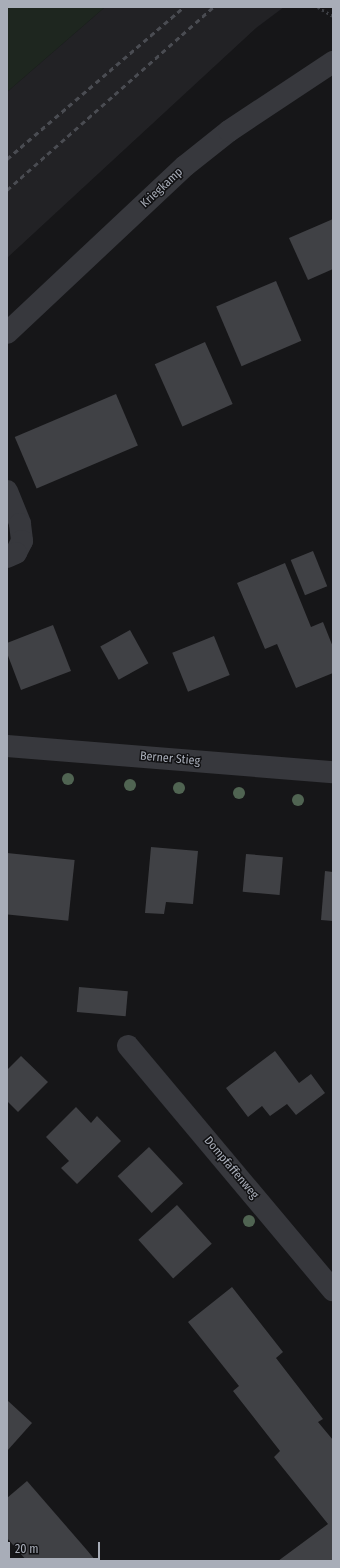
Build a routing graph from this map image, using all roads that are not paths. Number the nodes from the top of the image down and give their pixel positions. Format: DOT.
graph roads {
  1 [pos="333,62"];
  2 [pos="7,333"];
  3 [pos="7,491"];
  4 [pos="7,557"];
  5 [pos="7,746"];
  6 [pos="333,772"];
  7 [pos="128,1046"];
  8 [pos="333,1290"];
  1 -- 2 [label="street, Kriegkamp"];
  3 -- 4 [label="street"];
  5 -- 6 [label="street, Berner Stieg"];
  7 -- 8 [label="street, Dompfaffenweg"];
}
